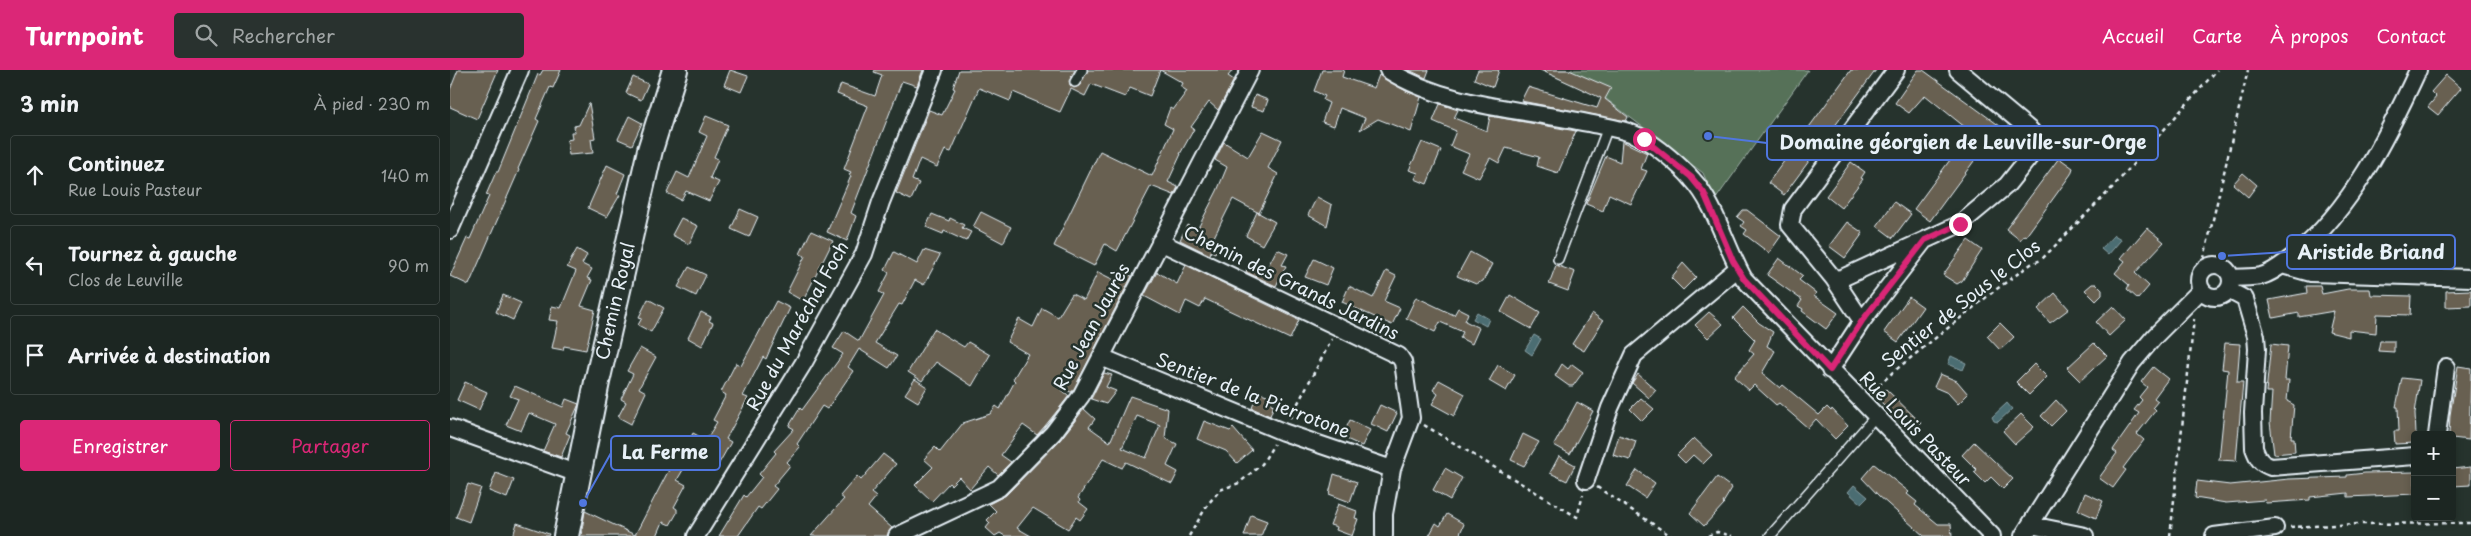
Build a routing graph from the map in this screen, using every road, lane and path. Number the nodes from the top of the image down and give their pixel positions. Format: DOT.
graph roads {
  1 [pos="520,70"];
  2 [pos="675,70"];
  3 [pos="934,70"];
  4 [pos="1082,70"];
  5 [pos="1250,70"];
  6 [pos="1388,70"];
  7 [pos="1896,70"];
  8 [pos="1958,70"];
  9 [pos="2218,70"];
  10 [pos="2248,70"];
  11 [pos="2418,70"];
  12 [pos="1075,82"];
  13 [pos="1608,128"];
  14 [pos="450,230"];
  15 [pos="1925,240"];
  16 [pos="1160,242"];
  17 [pos="1558,259"];
  18 [pos="2282,265"];
  19 [pos="2206,267"];
  20 [pos="1738,268"];
  21 [pos="2471,278"];
  22 [pos="1834,279"];
  23 [pos="2230,284"];
  24 [pos="2201,290"];
  25 [pos="2188,303"];
  26 [pos="1862,321"];
  27 [pos="1101,357"];
  28 [pos="2446,367"];
  29 [pos="1830,370"];
  30 [pos="1861,402"];
  31 [pos="1875,417"];
  32 [pos="1411,418"];
  33 [pos="450,428"];
  34 [pos="2438,431"];
  35 [pos="2411,456"];
  36 [pos="1392,470"];
  37 [pos="578,474"];
  38 [pos="1586,480"];
  39 [pos="2471,523"];
  40 [pos="2275,528"];
  41 [pos="2027,530"];
  42 [pos="566,536"];
  43 [pos="696,536"];
  44 [pos="898,536"];
  45 [pos="1384,536"];
  46 [pos="1671,536"];
  47 [pos="1708,536"];
  48 [pos="1732,536"];
  49 [pos="1770,536"];
  50 [pos="1992,536"];
  51 [pos="2085,536"];
  52 [pos="2170,536"];
  53 [pos="2214,536"];
  1 -- 14 [label="street"];
  2 -- 37 [label="street, Chemin Royal"];
  3 -- 43 [label="street, Rue du Maréchal Foch"];
  4 -- 12 [label="lane"];
  5 -- 16 [label="street, Rue Jean Jaurès"];
  6 -- 13 [label="street, Rue Louis Pasteur"];
  7 -- 22 [label="street"];
  8 -- 15 [label="street"];
  9 -- 30 [label="path, Sentier de Sous le Clos"];
  10 -- 19 [label="path"];
  11 -- 18 [label="street"];
  13 -- 17 [label="lane"];
  13 -- 20 [label="street, Rue Louis Pasteur"];
  15 -- 22 [label="street"];
  15 -- 26 [label="street"];
  16 -- 27 [label="street, Rue Jean Jaurès"];
  16 -- 32 [label="street, Chemin des Grands Jardins"];
  18 -- 21 [label="street"];
  18 -- 23 [label="street"];
  19 -- 23 [label="street"];
  19 -- 24 [label="street"];
  20 -- 29 [label="street, Rue Louis Pasteur"];
  20 -- 38 [label="street"];
  22 -- 26 [label="street"];
  23 -- 24 [label="street"];
  23 -- 35 [label="street"];
  24 -- 25 [label="street"];
  25 -- 41 [label="street"];
  25 -- 52 [label="path"];
  26 -- 29 [label="street"];
  27 -- 36 [label="street, Sentier de la Pierrotone"];
  27 -- 44 [label="street, Rue Jean Jaurès"];
  28 -- 34 [label="street"];
  29 -- 30 [label="street, Rue Louis Pasteur"];
  30 -- 31 [label="street, Rue Louis Pasteur"];
  31 -- 49 [label="lane"];
  31 -- 50 [label="street, Rue Louis Pasteur"];
  32 -- 36 [label="street, Chemin des Grands Jardins"];
  32 -- 38 [label="path"];
  33 -- 37 [label="street"];
  36 -- 45 [label="street, Chemin des Grands Jardins"];
  37 -- 42 [label="street, Chemin Royal"];
  38 -- 46 [label="path"];
  39 -- 40 [label="path"];
  40 -- 53 [label="street"];
  41 -- 51 [label="street"];
  47 -- 48 [label="path"];
}
